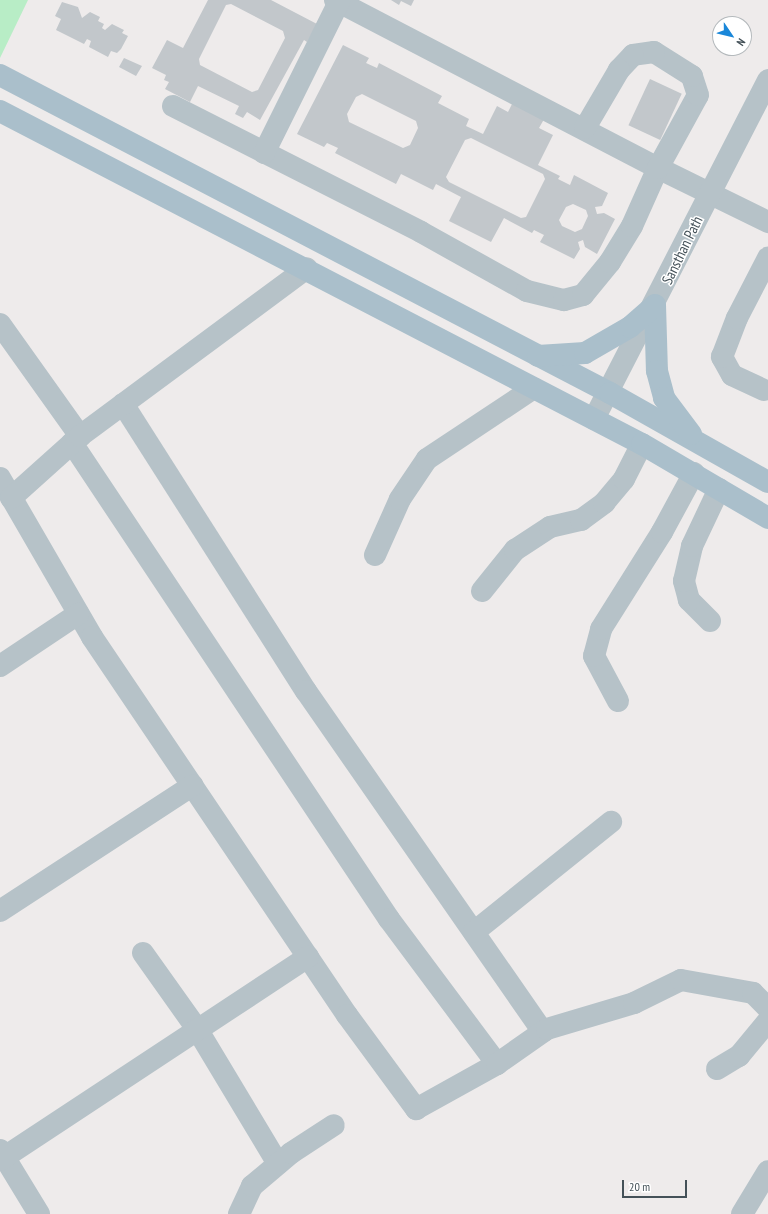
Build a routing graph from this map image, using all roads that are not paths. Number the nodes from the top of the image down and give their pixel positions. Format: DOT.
graph roads {
  1 [pos="337,1"];
  2 [pos="0,76"];
  3 [pos="768,80"];
  4 [pos="173,106"];
  5 [pos="0,111"];
  6 [pos="585,128"];
  7 [pos="264,153"];
  8 [pos="658,168"];
  9 [pos="710,194"];
  10 [pos="768,222"];
  11 [pos="768,258"];
  12 [pos="307,268"];
  13 [pos="655,305"];
  14 [pos="0,324"];
  15 [pos="538,356"];
  16 [pos="534,388"];
  17 [pos="764,390"];
  18 [pos="610,393"];
  19 [pos="123,404"];
  20 [pos="594,420"];
  21 [pos="76,440"];
  22 [pos="697,441"];
  23 [pos="642,444"];
  24 [pos="694,473"];
  25 [pos="0,478"];
  26 [pos="768,482"];
  27 [pos="719,489"];
  28 [pos="11,498"];
  29 [pos="768,518"];
  30 [pos="375,555"];
  31 [pos="482,590"];
  32 [pos="78,614"];
  33 [pos="710,621"];
  34 [pos="0,666"];
  35 [pos="618,701"];
  36 [pos="193,785"];
  37 [pos="612,822"];
  38 [pos="0,911"];
  39 [pos="474,932"];
  40 [pos="143,953"];
  41 [pos="308,957"];
  42 [pos="768,1008"];
  43 [pos="768,1021"];
  44 [pos="197,1028"];
  45 [pos="542,1032"];
  46 [pos="497,1064"];
  47 [pos="717,1069"];
  48 [pos="334,1125"];
  49 [pos="2,1156"];
  50 [pos="278,1164"];
  51 [pos="768,1171"];
  52 [pos="39,1214"];
  53 [pos="239,1214"];
  54 [pos="742,1214"];
  1 -- 6 [label="street"];
  1 -- 7 [label="street"];
  2 -- 15 [label="main road"];
  3 -- 9 [label="street, Sansthan Path"];
  4 -- 7 [label="street"];
  5 -- 12 [label="main road"];
  6 -- 8 [label="street"];
  6 -- 8 [label="street"];
  7 -- 8 [label="street"];
  8 -- 9 [label="street"];
  9 -- 10 [label="street"];
  9 -- 13 [label="street, Sansthan Path"];
  11 -- 17 [label="street"];
  12 -- 16 [label="main road"];
  12 -- 19 [label="street"];
  13 -- 15 [label="main road"];
  13 -- 18 [label="street, Sansthan Path"];
  13 -- 22 [label="main road"];
  14 -- 21 [label="street"];
  15 -- 18 [label="main road"];
  16 -- 20 [label="main road"];
  16 -- 30 [label="street"];
  18 -- 20 [label="street, Sansthan Path"];
  18 -- 22 [label="main road"];
  19 -- 21 [label="street"];
  19 -- 39 [label="street"];
  20 -- 23 [label="main road"];
  21 -- 28 [label="street"];
  21 -- 46 [label="street"];
  22 -- 26 [label="main road"];
  23 -- 24 [label="main road"];
  23 -- 31 [label="street"];
  24 -- 27 [label="main road"];
  24 -- 35 [label="street"];
  25 -- 28 [label="street"];
  27 -- 29 [label="main road"];
  27 -- 33 [label="street"];
  28 -- 32 [label="street"];
  32 -- 34 [label="street"];
  32 -- 36 [label="street"];
  36 -- 38 [label="street"];
  36 -- 41 [label="street"];
  37 -- 39 [label="street"];
  39 -- 45 [label="street"];
  40 -- 44 [label="street"];
  41 -- 44 [label="street"];
  41 -- 46 [label="street"];
  42 -- 45 [label="street"];
  43 -- 47 [label="street"];
  44 -- 49 [label="street"];
  44 -- 50 [label="street"];
  45 -- 46 [label="street"];
  48 -- 50 [label="street"];
  49 -- 52 [label="street"];
  50 -- 53 [label="street"];
  51 -- 54 [label="street"];
}
